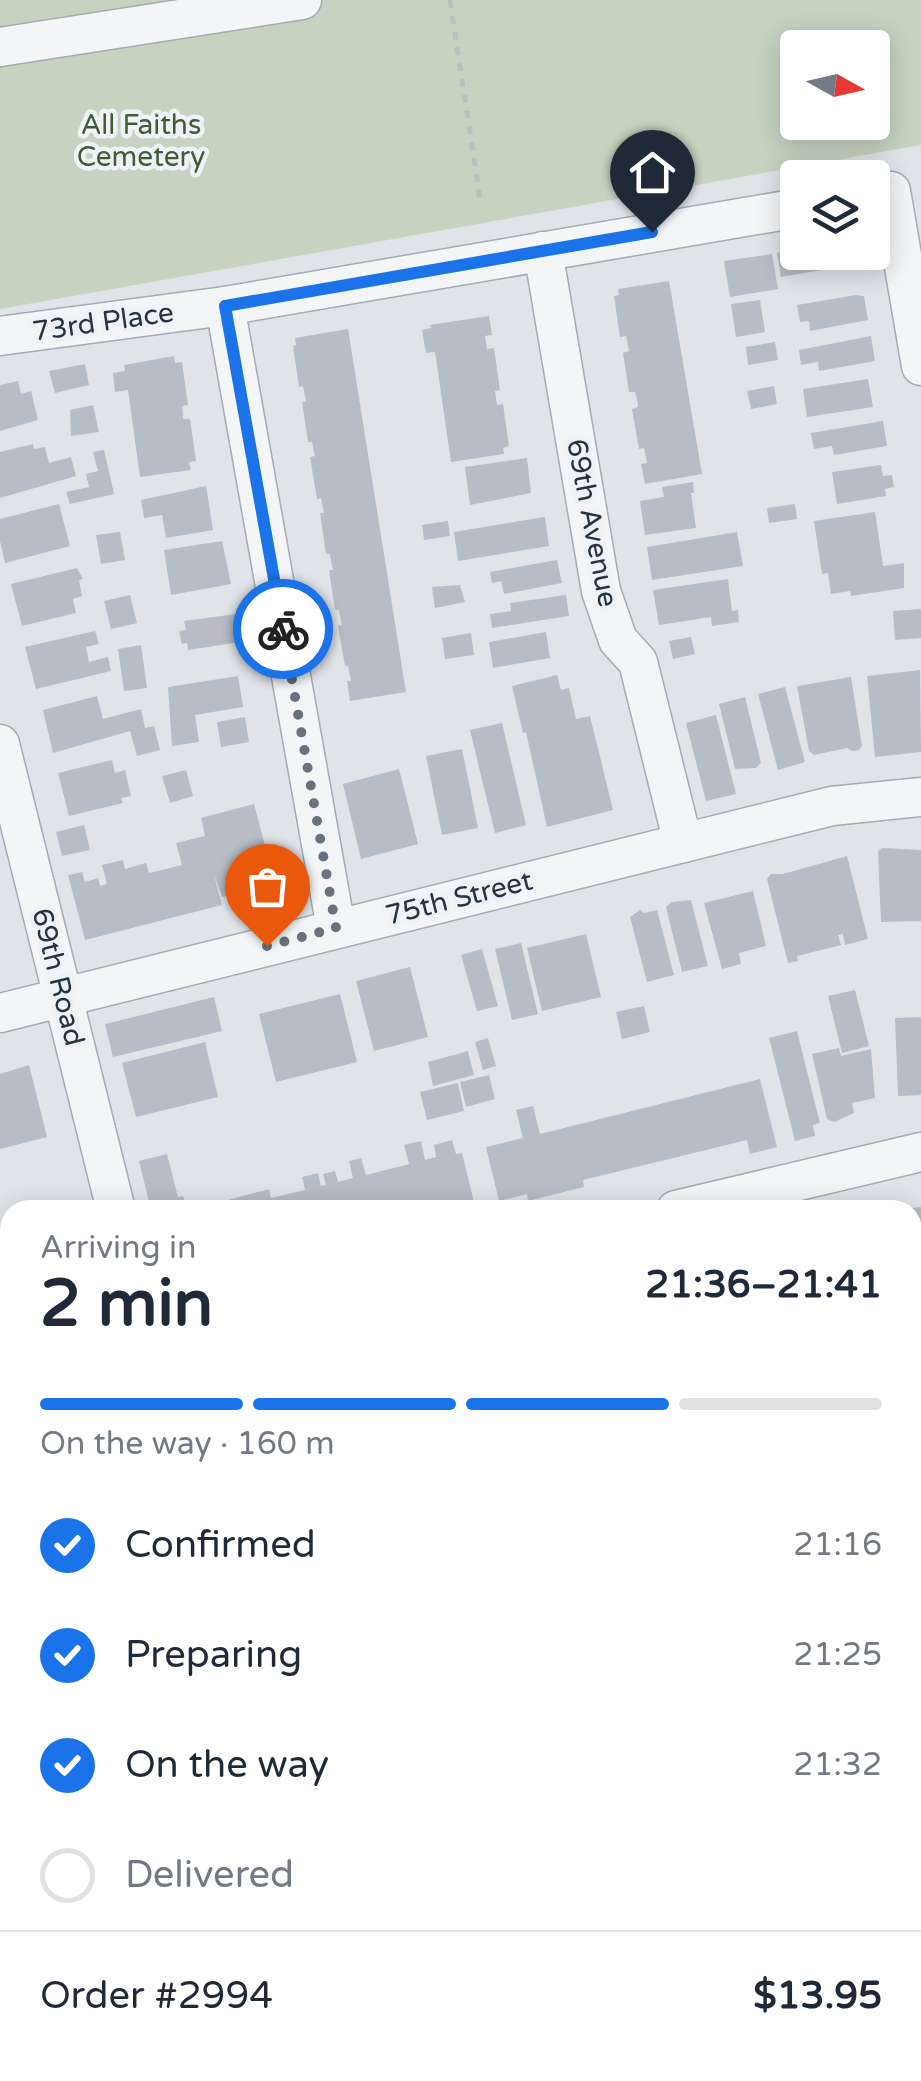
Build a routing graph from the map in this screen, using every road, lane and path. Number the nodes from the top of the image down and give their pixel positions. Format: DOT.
graph roads {
  1 [pos="302,0"];
  2 [pos="450,0"];
  3 [pos="218,7"];
  4 [pos="0,47"];
  5 [pos="895,191"];
  6 [pos="481,206"];
  7 [pos="780,211"];
  8 [pos="544,251"];
  9 [pos="225,306"];
  10 [pos="0,336"];
  11 [pos="921,366"];
  12 [pos="0,744"];
  13 [pos="921,797"];
  14 [pos="683,844"];
  15 [pos="336,928"];
  16 [pos="63,997"];
  17 [pos="0,1013"];
  18 [pos="921,1152"];
  19 [pos="114,1200"];
  20 [pos="718,1200"];
  1 -- 3 [label="street"];
  2 -- 6 [label="path"];
  3 -- 4 [label="street"];
  5 -- 11 [label="street"];
  7 -- 8 [label="street, 73rd Place"];
  8 -- 9 [label="street, 73rd Place"];
  8 -- 14 [label="street, 69th Avenue"];
  9 -- 10 [label="street, 73rd Place"];
  9 -- 15 [label="street"];
  12 -- 16 [label="street, 69th Road"];
  13 -- 14 [label="street, 75th Street"];
  14 -- 15 [label="street, 75th Street"];
  15 -- 16 [label="street, 75th Street"];
  16 -- 17 [label="street, 75th Street"];
  16 -- 19 [label="street, 69th Road"];
  18 -- 20 [label="street"];
}
